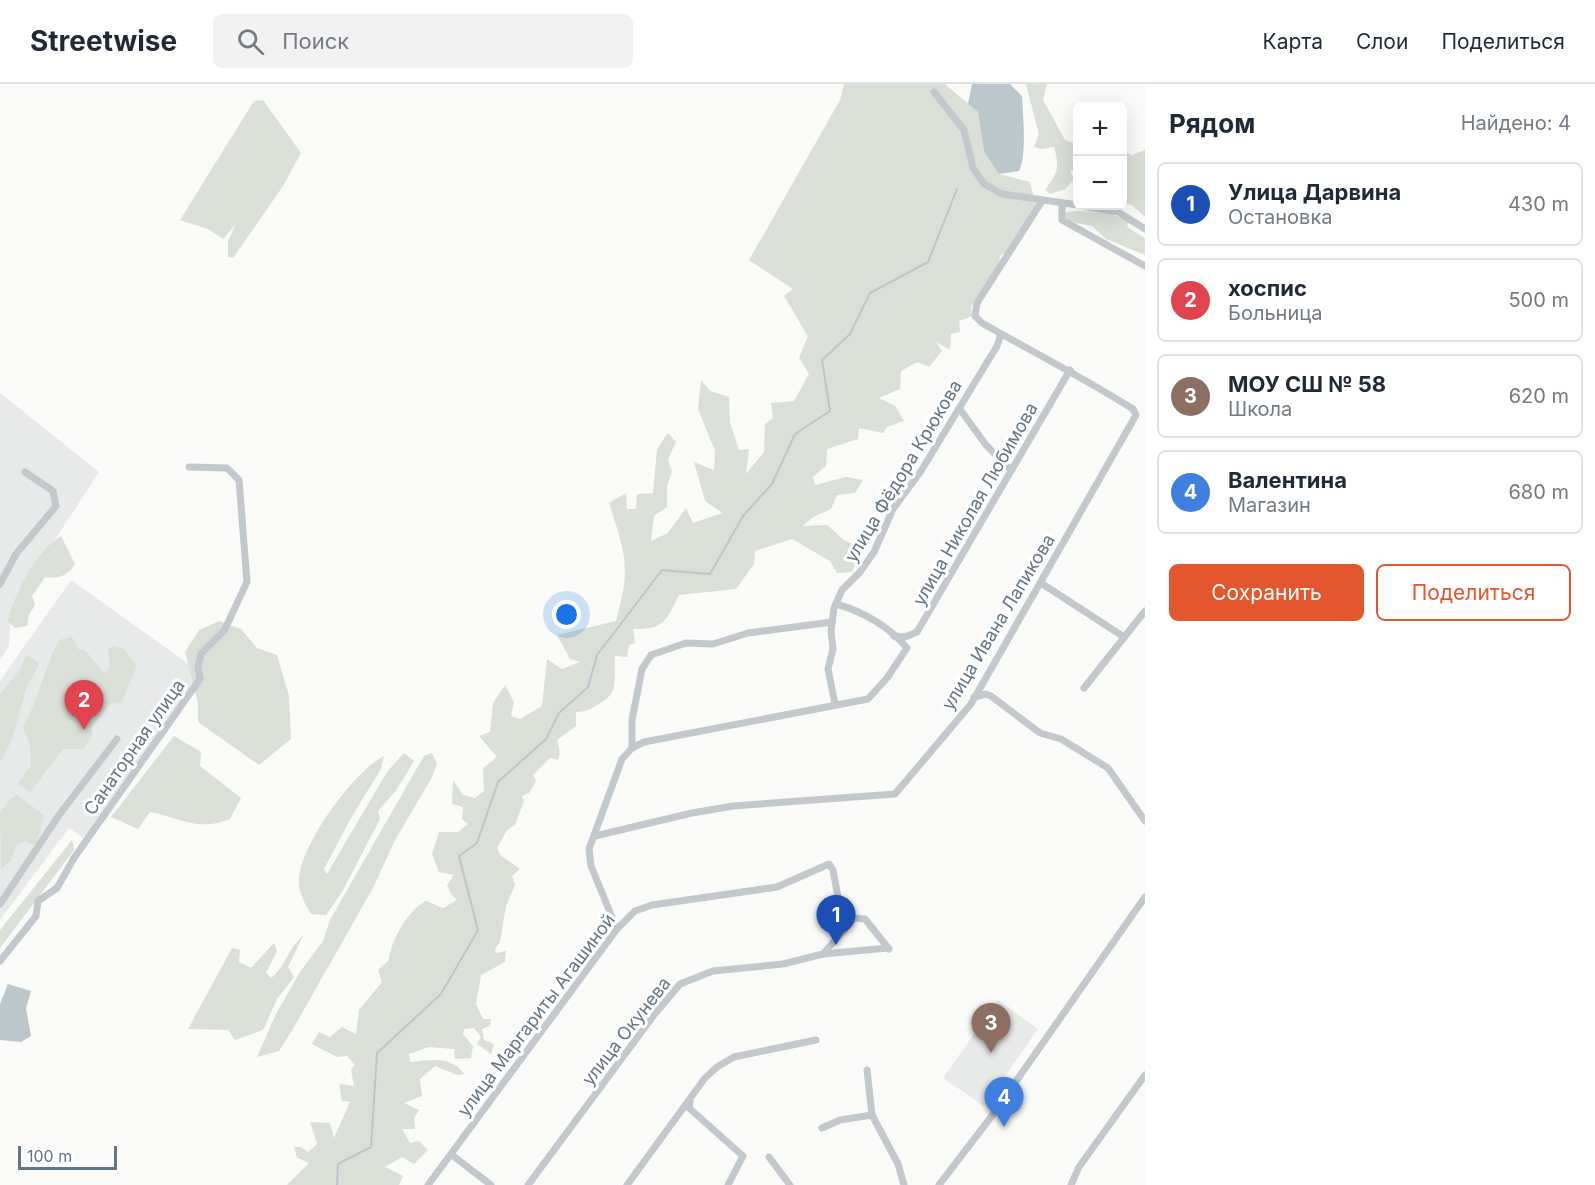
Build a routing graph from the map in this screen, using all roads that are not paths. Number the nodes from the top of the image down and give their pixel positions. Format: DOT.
graph roads {
  1 [pos="934,92"];
  2 [pos="1042,201"];
  3 [pos="1062,204"];
  4 [pos="1073,205"];
  5 [pos="1107,210"];
  6 [pos="1145,229"];
  7 [pos="1145,266"];
  8 [pos="1001,334"];
  9 [pos="1070,370"];
  10 [pos="959,408"];
  11 [pos="189,467"];
  12 [pos="1011,470"];
  13 [pos="25,472"];
  14 [pos="1041,583"];
  15 [pos="0,584"];
  16 [pos="836,604"];
  17 [pos="1145,610"];
  18 [pos="832,622"];
  19 [pos="894,636"];
  20 [pos="1124,637"];
  21 [pos="985,679"];
  22 [pos="1084,688"];
  23 [pos="991,696"];
  24 [pos="974,698"];
  25 [pos="835,704"];
  26 [pos="117,739"];
  27 [pos="632,748"];
  28 [pos="1145,821"];
  29 [pos="595,837"];
  30 [pos="1145,897"];
  31 [pos="0,904"];
  32 [pos="617,929"];
  33 [pos="844,930"];
  34 [pos="823,954"];
  35 [pos="0,961"];
  36 [pos="816,1040"];
  37 [pos="867,1070"];
  38 [pos="1145,1075"];
  39 [pos="693,1096"];
  40 [pos="692,1110"];
  41 [pos="872,1115"];
  42 [pos="674,1123"];
  43 [pos="822,1128"];
  44 [pos="452,1155"];
  45 [pos="769,1157"];
  46 [pos="428,1185"];
  47 [pos="491,1185"];
  48 [pos="528,1185"];
  49 [pos="627,1185"];
  50 [pos="728,1185"];
  51 [pos="790,1185"];
  52 [pos="904,1185"];
  53 [pos="939,1185"];
  54 [pos="1071,1185"];
  1 -- 2 [label="street"];
  2 -- 3 [label="street"];
  2 -- 8 [label="street"];
  3 -- 4 [label="street"];
  3 -- 7 [label="street"];
  5 -- 6 [label="street"];
  8 -- 9 [label="street"];
  8 -- 10 [label="street, улица Фёдора Крюкова"];
  9 -- 12 [label="street, улица Николая Любимова"];
  9 -- 14 [label="street, улица Ивана Лапикова"];
  10 -- 12 [label="street"];
  10 -- 16 [label="street, улица Фёдора Крюкова"];
  11 -- 35 [label="street, Санаторная улица"];
  12 -- 19 [label="street, улица Николая Любимова"];
  13 -- 15 [label="street"];
  14 -- 20 [label="street"];
  14 -- 21 [label="street, улица Ивана Лапикова"];
  16 -- 18 [label="street, улица Фёдора Крюкова"];
  16 -- 19 [label="street"];
  17 -- 20 [label="street"];
  18 -- 25 [label="street, улица Фёдора Крюкова"];
  18 -- 27 [label="street"];
  19 -- 25 [label="street"];
  20 -- 22 [label="street"];
  21 -- 23 [label="street"];
  21 -- 24 [label="street, улица Ивана Лапикова"];
  23 -- 24 [label="street"];
  23 -- 28 [label="street"];
  24 -- 29 [label="street, улица Ивана Лапикова"];
  25 -- 27 [label="street"];
  26 -- 31 [label="street"];
  27 -- 29 [label="street"];
  29 -- 32 [label="street"];
  30 -- 53 [label="street"];
  32 -- 33 [label="street, улица Маргариты Агашиной"];
  32 -- 44 [label="street, улица Маргариты Агашиной"];
  33 -- 34 [label="street"];
  33 -- 34 [label="street, улица Окунева"];
  34 -- 48 [label="street, улица Окунева"];
  36 -- 39 [label="street"];
  37 -- 41 [label="street"];
  38 -- 54 [label="street"];
  39 -- 40 [label="street"];
  39 -- 42 [label="street"];
  40 -- 42 [label="street"];
  40 -- 50 [label="street"];
  41 -- 43 [label="street"];
  41 -- 52 [label="street"];
  42 -- 49 [label="street"];
  44 -- 46 [label="street, улица Маргариты Агашиной"];
  44 -- 47 [label="street"];
  45 -- 51 [label="street"];
}
